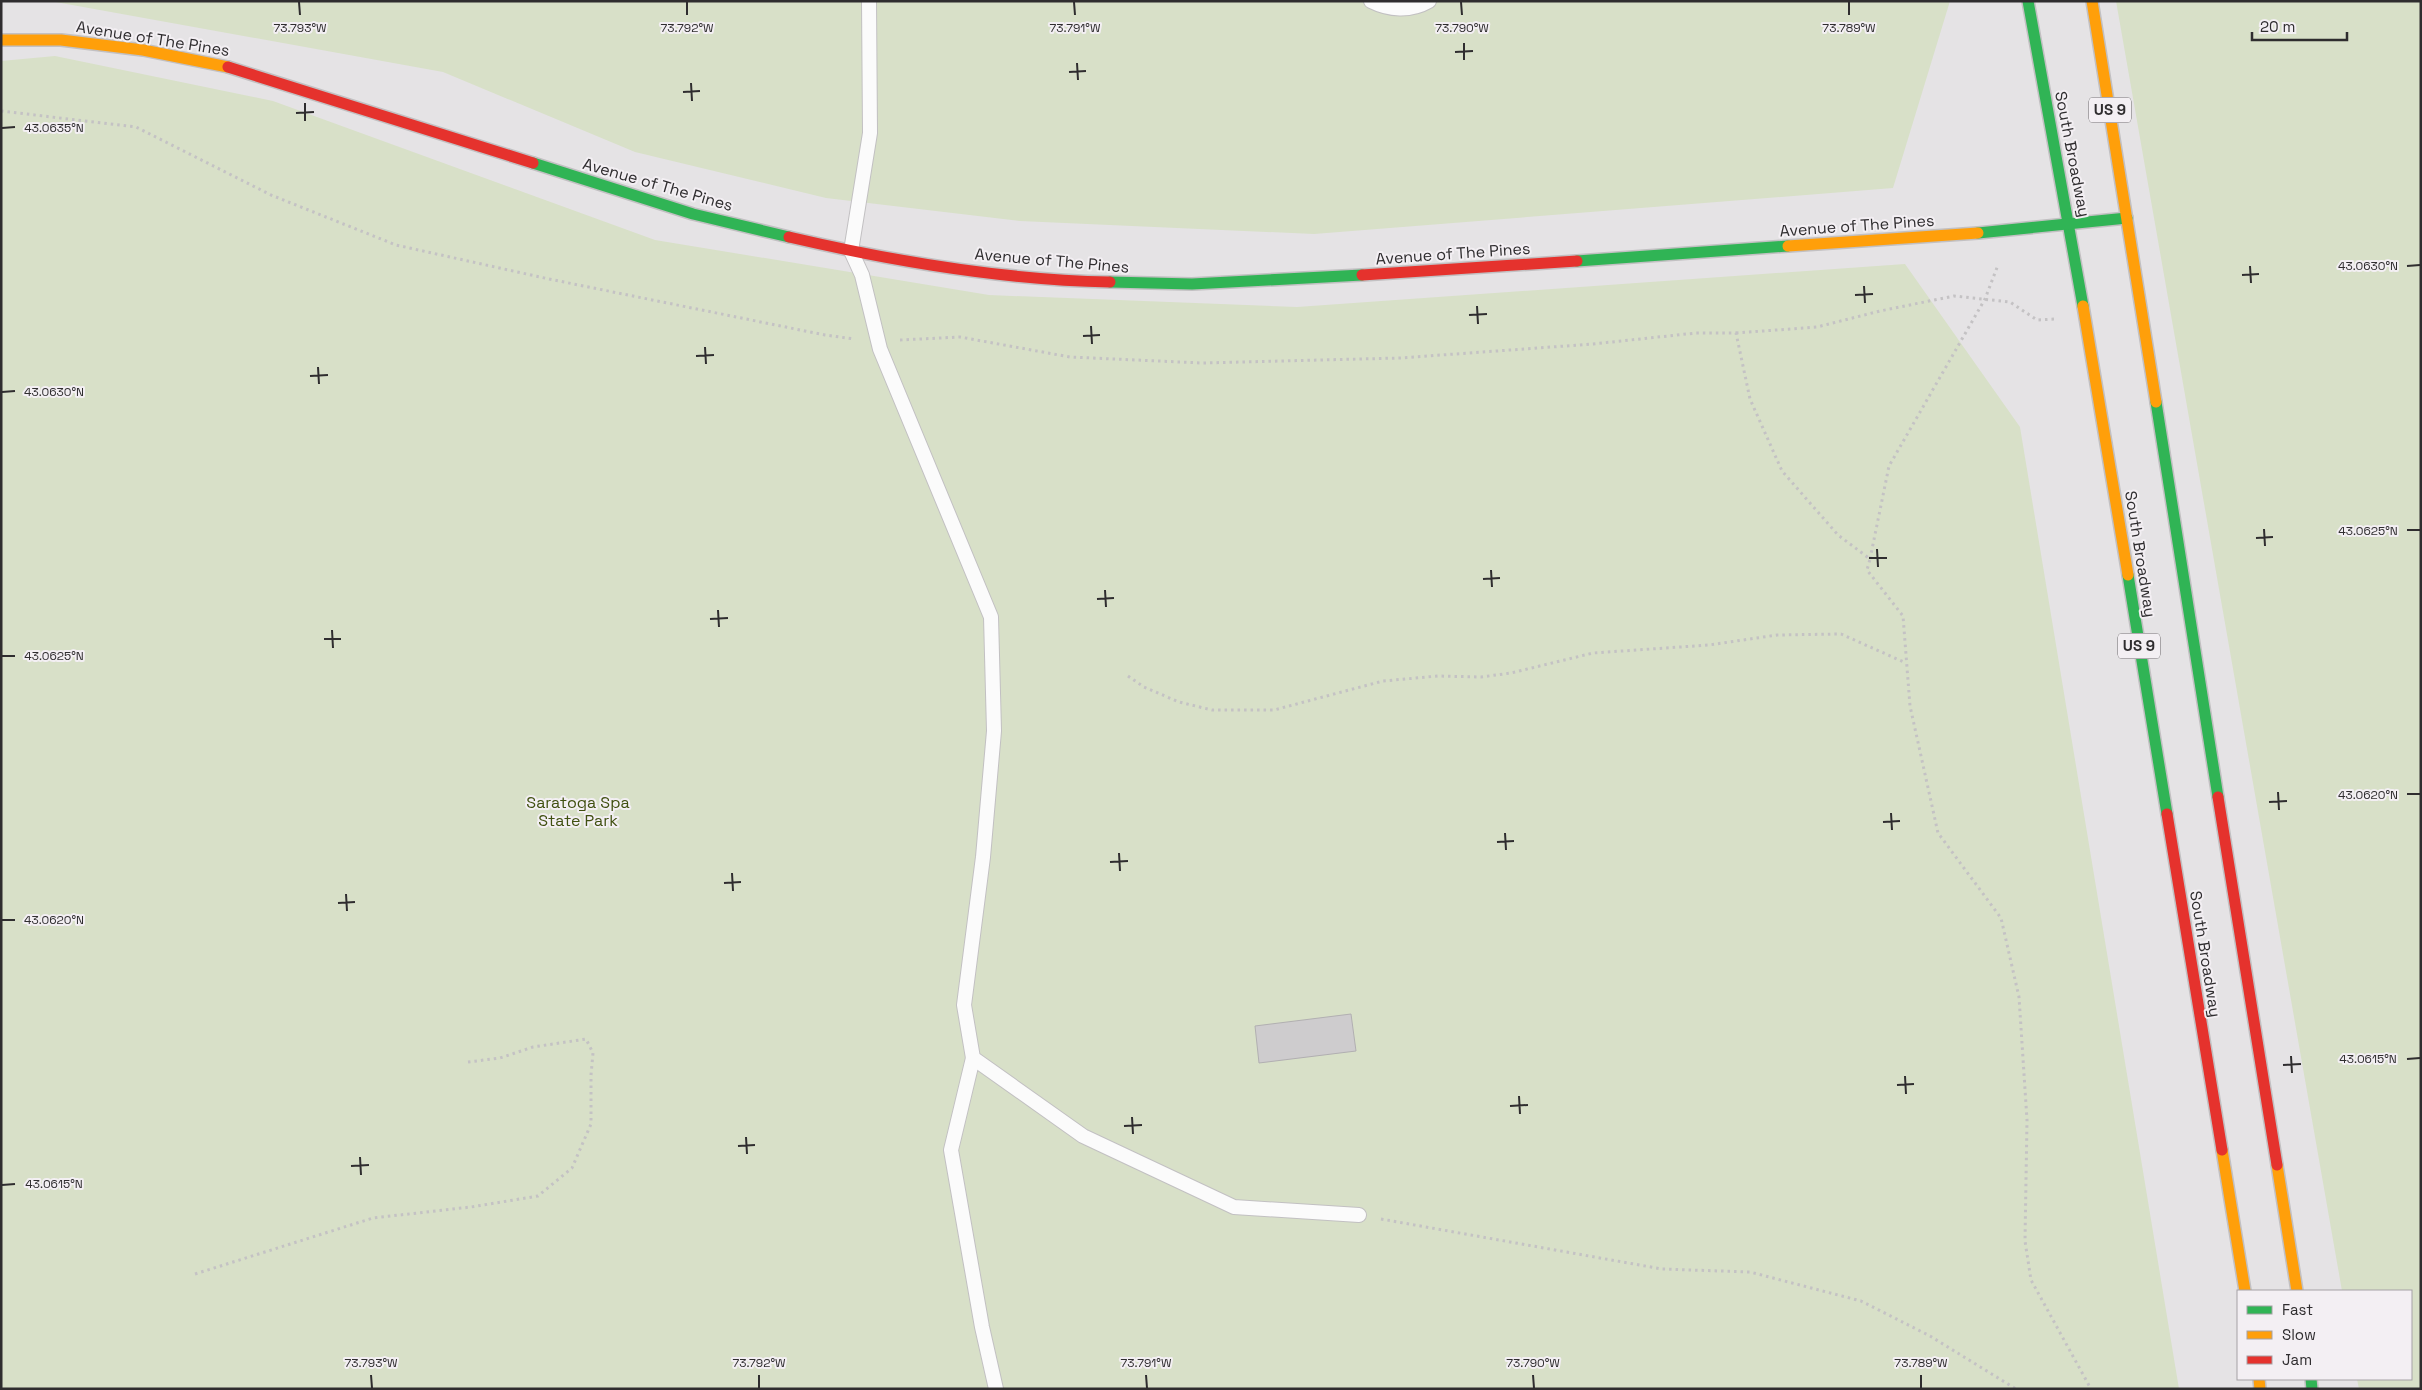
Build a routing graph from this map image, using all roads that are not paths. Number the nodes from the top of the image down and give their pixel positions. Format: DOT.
graph roads {
  1 [pos="869,1"];
  2 [pos="1371,1"];
  3 [pos="1429,1"];
  4 [pos="2028,1"];
  5 [pos="2092,1"];
  6 [pos="1,40"];
  7 [pos="2127,218"];
  8 [pos="2070,224"];
  9 [pos="851,251"];
  10 [pos="973,1058"];
  11 [pos="1359,1216"];
  12 [pos="2244,1290"];
  13 [pos="2297,1290"];
  14 [pos="996,1389"];
  1 -- 9 [label="lane"];
  2 -- 3 [label="lane"];
  4 -- 8 [label="main road, South Broadway / US 9"];
  5 -- 7 [label="main road, US 9"];
  6 -- 9 [label="main road, Avenue of The Pines"];
  7 -- 8 [label="main road, Avenue of The Pines"];
  7 -- 13 [label="main road, US 9"];
  8 -- 9 [label="main road, Avenue of The Pines"];
  8 -- 12 [label="main road, South Broadway / US 9"];
  9 -- 10 [label="lane"];
  10 -- 11 [label="lane"];
  10 -- 14 [label="lane"];
}
